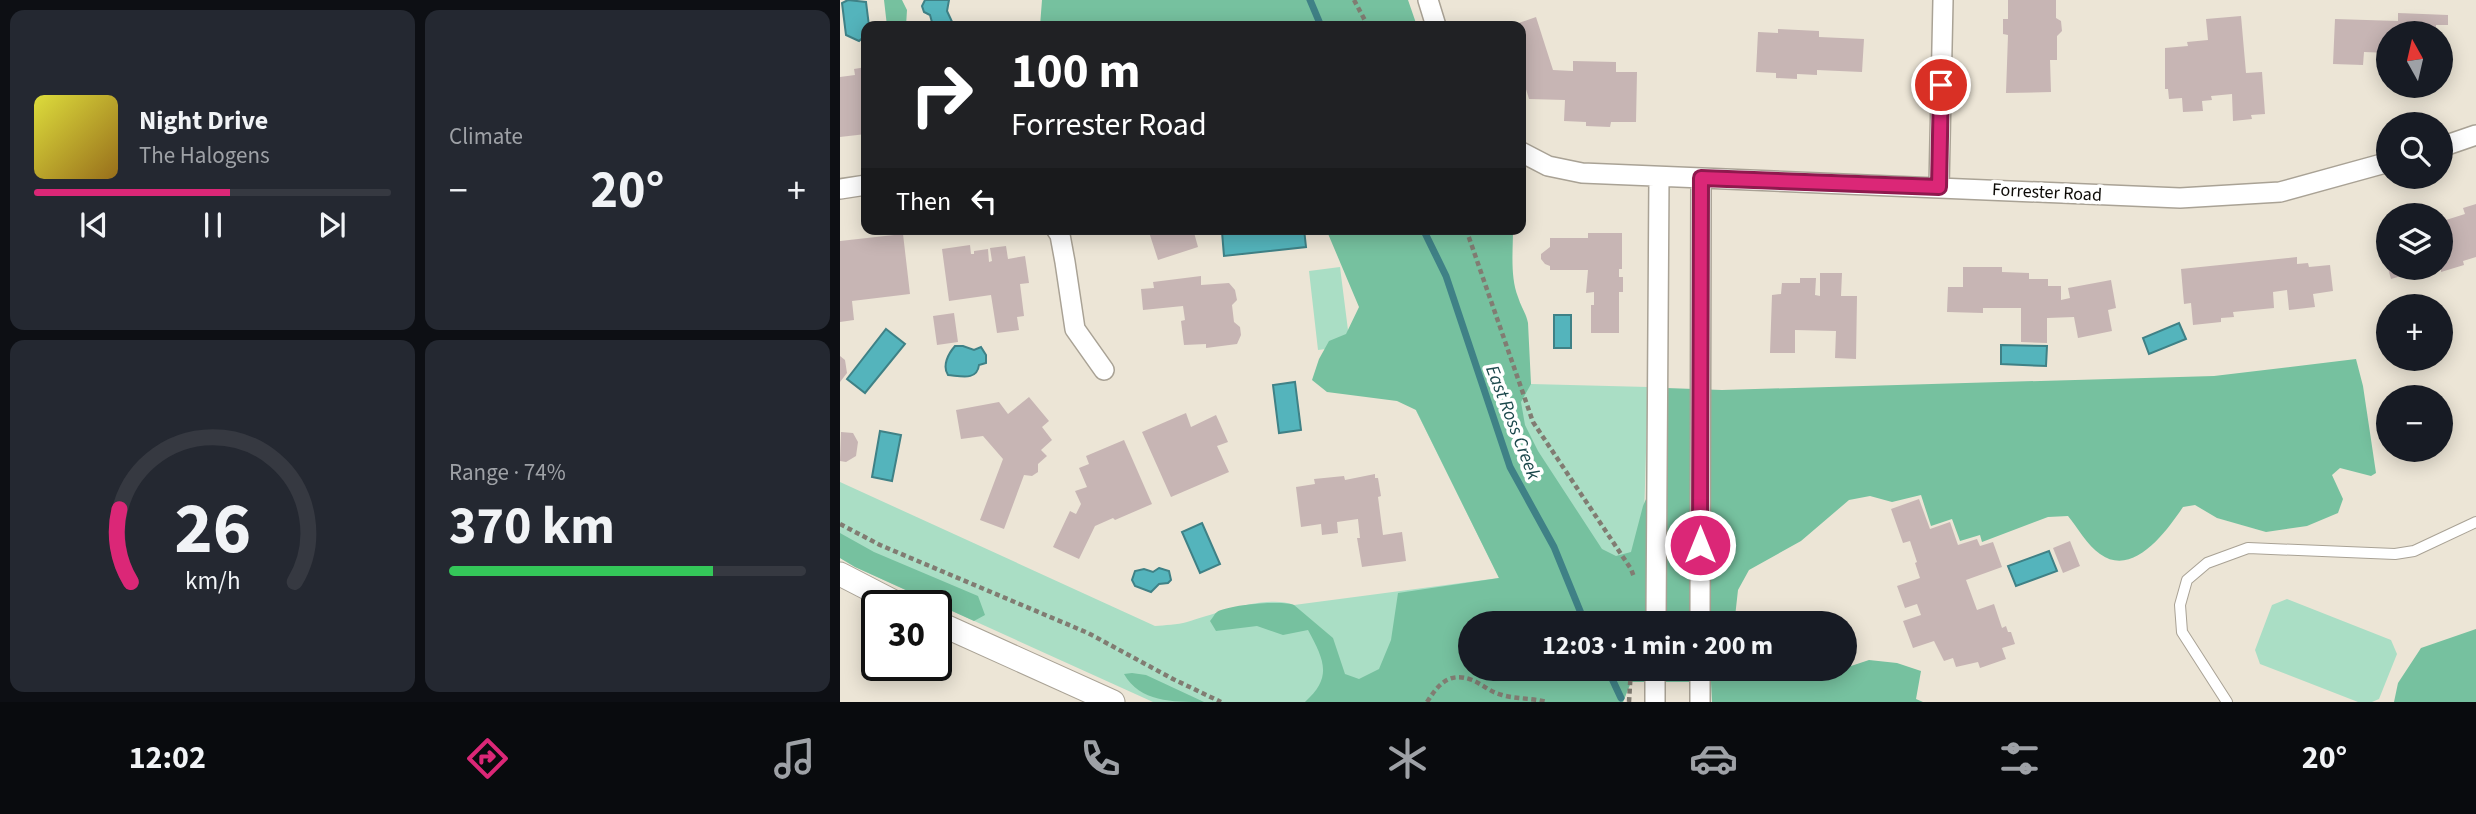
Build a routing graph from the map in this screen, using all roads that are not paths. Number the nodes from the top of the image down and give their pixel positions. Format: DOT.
graph roads {
  1 [pos="1428,0"];
  2 [pos="1943,0"];
  3 [pos="1434,21"];
  4 [pos="2476,135"];
  5 [pos="2453,143"];
  6 [pos="1526,155"];
  7 [pos="2376,166"];
  8 [pos="1659,177"];
  9 [pos="1701,178"];
  10 [pos="861,187"];
  11 [pos="1939,187"];
  12 [pos="840,189"];
  13 [pos="1060,235"];
  14 [pos="1104,370"];
  15 [pos="2476,522"];
  16 [pos="840,574"];
  17 [pos="871,590"];
  18 [pos="1656,611"];
  19 [pos="1700,611"];
  20 [pos="952,629"];
  21 [pos="1655,681"];
  22 [pos="1700,681"];
  23 [pos="1112,702"];
  24 [pos="1655,702"];
  25 [pos="1700,702"];
  26 [pos="2227,702"];
  1 -- 3 [label="street"];
  2 -- 11 [label="street"];
  4 -- 5 [label="street"];
  6 -- 8 [label="street, Forrester Road"];
  7 -- 11 [label="street, Forrester Road"];
  8 -- 9 [label="street, Forrester Road"];
  8 -- 18 [label="street"];
  9 -- 11 [label="street, Forrester Road"];
  9 -- 19 [label="street"];
  10 -- 12 [label="street"];
  13 -- 14 [label="street"];
  15 -- 26 [label="lane"];
  16 -- 17 [label="street"];
  20 -- 23 [label="street"];
  21 -- 24 [label="street"];
  22 -- 25 [label="street"];
}
